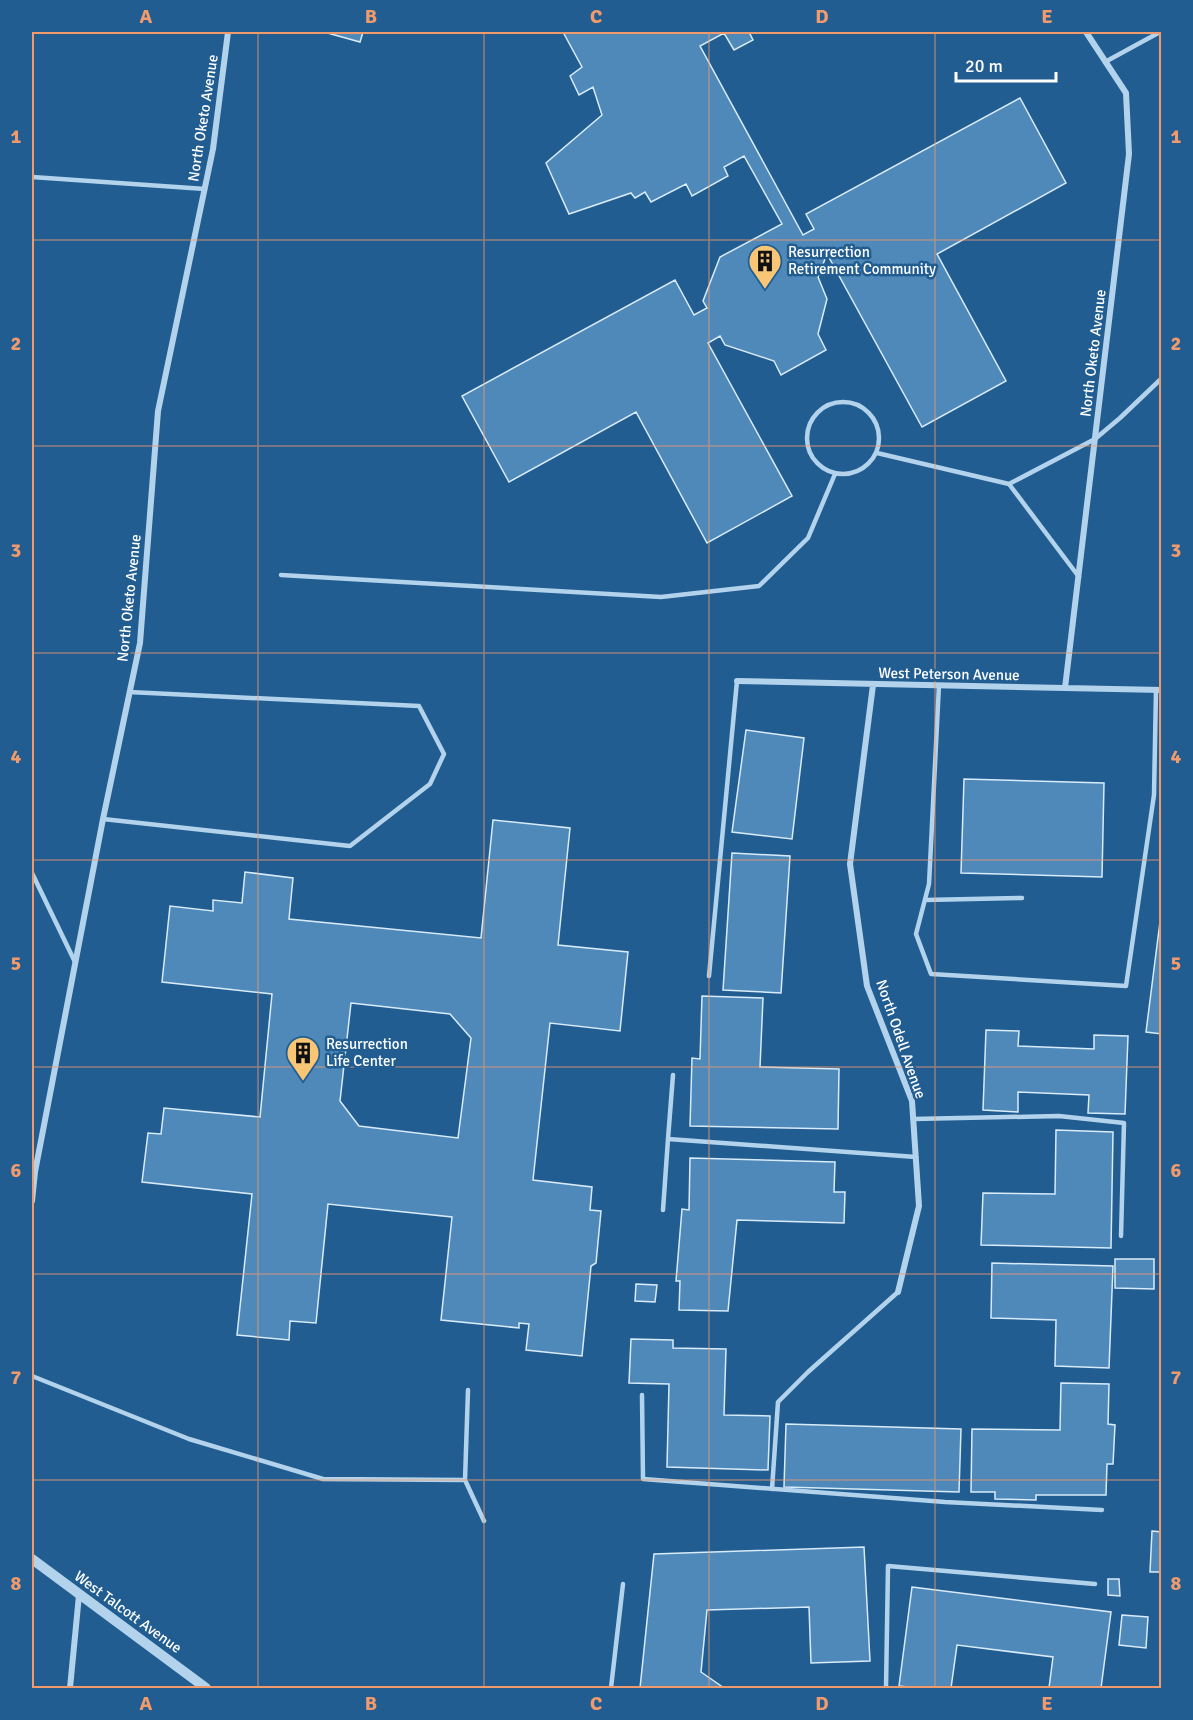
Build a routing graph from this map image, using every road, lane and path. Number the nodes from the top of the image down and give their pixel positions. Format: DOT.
graph roads {
  1 [pos="228,32"];
  2 [pos="1086,32"];
  3 [pos="1160,32"];
  4 [pos="1105,62"];
  5 [pos="32,177"];
  6 [pos="204,189"];
  7 [pos="1161,378"];
  8 [pos="1095,439"];
  9 [pos="877,453"];
  10 [pos="835,474"];
  11 [pos="1009,484"];
  12 [pos="281,575"];
  13 [pos="1079,577"];
  14 [pos="737,681"];
  15 [pos="873,685"];
  16 [pos="939,686"];
  17 [pos="1065,688"];
  18 [pos="1159,690"];
  19 [pos="129,692"];
  20 [pos="103,819"];
  21 [pos="32,873"];
  22 [pos="1022,898"];
  23 [pos="925,900"];
  24 [pos="75,962"];
  25 [pos="709,976"];
  26 [pos="673,1075"];
  27 [pos="913,1119"];
  28 [pos="668,1139"];
  29 [pos="916,1157"];
  30 [pos="32,1201"];
  31 [pos="663,1210"];
  32 [pos="1121,1236"];
  33 [pos="898,1292"];
  34 [pos="32,1376"];
  35 [pos="468,1390"];
  36 [pos="642,1395"];
  37 [pos="465,1480"];
  38 [pos="772,1489"];
  39 [pos="1102,1510"];
  40 [pos="484,1521"];
  41 [pos="32,1559"];
  42 [pos="623,1584"];
  43 [pos="1095,1584"];
  44 [pos="79,1595"];
  45 [pos="70,1689"];
  46 [pos="206,1689"];
  47 [pos="611,1689"];
  48 [pos="886,1689"];
  1 -- 6 [label="street, North Oketo Avenue"];
  2 -- 4 [label="street, North Oketo Avenue"];
  3 -- 4 [label="lane"];
  4 -- 8 [label="street, North Oketo Avenue"];
  5 -- 6 [label="lane"];
  6 -- 19 [label="street, North Oketo Avenue"];
  7 -- 8 [label="lane"];
  8 -- 11 [label="lane"];
  8 -- 13 [label="street, North Oketo Avenue"];
  9 -- 10 [label="lane"];
  9 -- 10 [label="lane"];
  9 -- 11 [label="lane"];
  10 -- 12 [label="lane"];
  11 -- 13 [label="lane"];
  13 -- 17 [label="street, North Oketo Avenue"];
  14 -- 15 [label="street, West Peterson Avenue"];
  14 -- 25 [label="lane"];
  15 -- 16 [label="street, West Peterson Avenue"];
  15 -- 27 [label="street, North Odell Avenue"];
  16 -- 17 [label="street, West Peterson Avenue"];
  16 -- 23 [label="lane"];
  17 -- 18 [label="street, West Peterson Avenue"];
  18 -- 23 [label="lane"];
  19 -- 20 [label="street, North Oketo Avenue"];
  19 -- 20 [label="lane"];
  20 -- 24 [label="street, North Oketo Avenue"];
  21 -- 24 [label="lane"];
  22 -- 23 [label="lane"];
  24 -- 30 [label="street, North Oketo Avenue"];
  26 -- 28 [label="lane"];
  27 -- 29 [label="street, North Odell Avenue"];
  27 -- 32 [label="lane"];
  28 -- 29 [label="lane"];
  28 -- 31 [label="lane"];
  29 -- 33 [label="street, North Odell Avenue"];
  33 -- 38 [label="lane"];
  34 -- 37 [label="lane"];
  35 -- 37 [label="lane"];
  36 -- 38 [label="lane"];
  37 -- 40 [label="lane"];
  38 -- 39 [label="lane"];
  41 -- 44 [label="street, West Talcott Avenue"];
  42 -- 47 [label="lane"];
  43 -- 48 [label="lane"];
  44 -- 45 [label="street"];
  44 -- 46 [label="street, West Talcott Avenue"];
}
